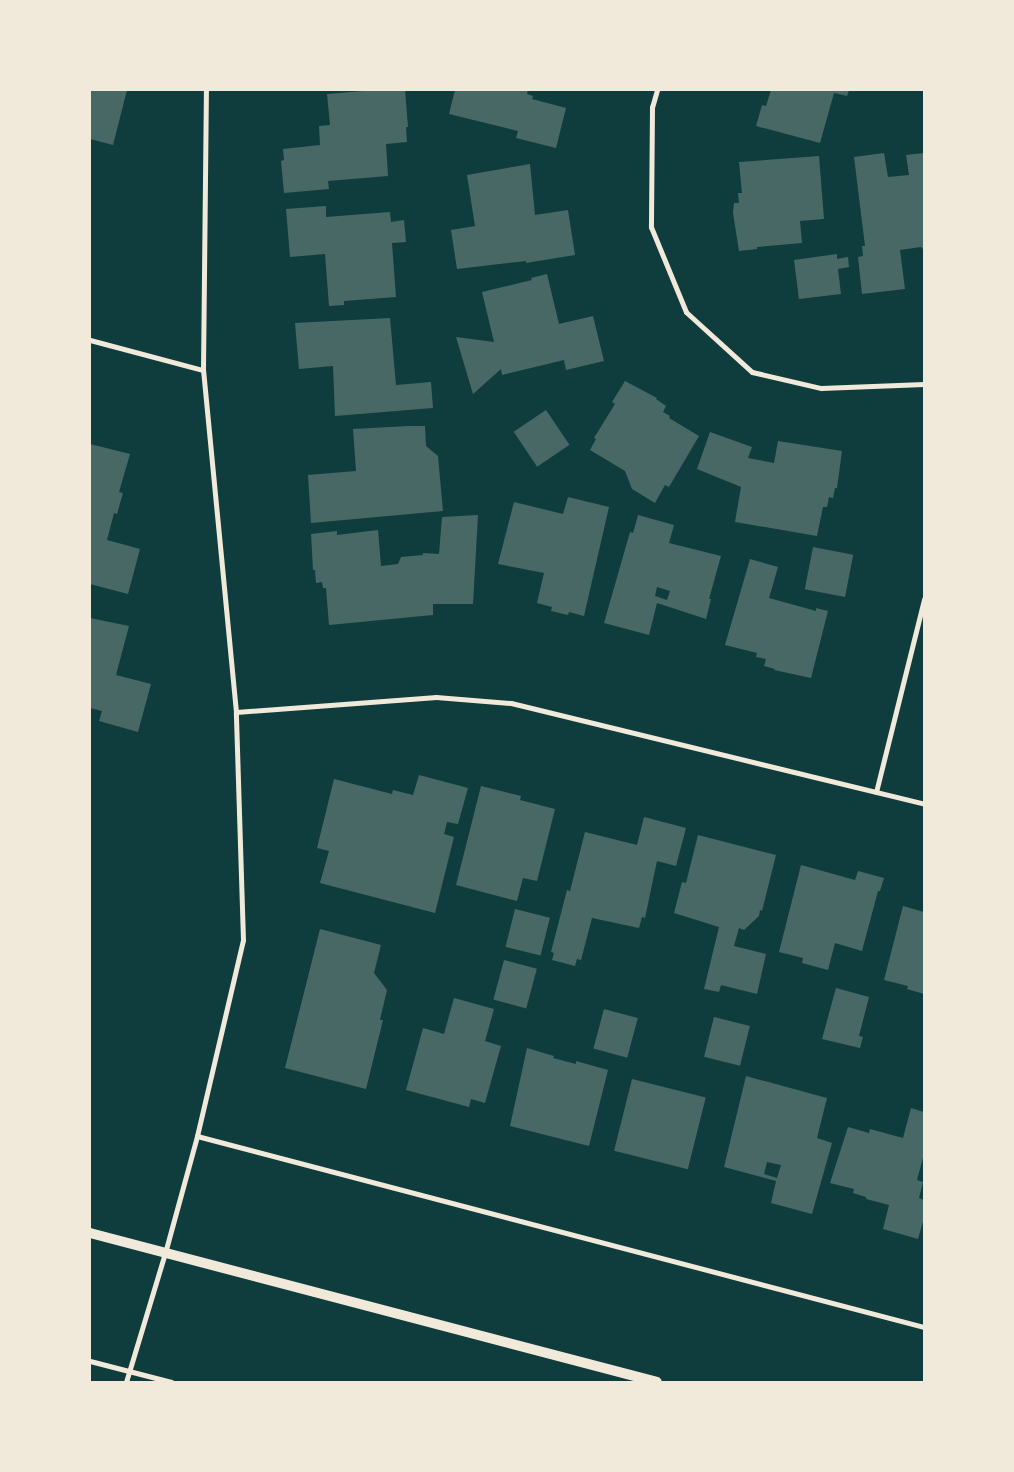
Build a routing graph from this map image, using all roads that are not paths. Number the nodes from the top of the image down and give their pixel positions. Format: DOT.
graph roads {
  1 [pos="206,90"];
  2 [pos="657,90"];
  3 [pos="90,340"];
  4 [pos="203,370"];
  5 [pos="924,384"];
  6 [pos="924,599"];
  7 [pos="236,712"];
  8 [pos="876,792"];
  9 [pos="924,804"];
  10 [pos="197,1136"];
  11 [pos="90,1233"];
  12 [pos="165,1253"];
  13 [pos="924,1327"];
  14 [pos="90,1361"];
  15 [pos="129,1371"];
  16 [pos="126,1382"];
  17 [pos="171,1382"];
  18 [pos="657,1382"];
  1 -- 4 [label="street"];
  2 -- 5 [label="street"];
  3 -- 4 [label="street"];
  4 -- 7 [label="street"];
  6 -- 8 [label="street"];
  7 -- 8 [label="street"];
  7 -- 10 [label="street"];
  8 -- 9 [label="street"];
  10 -- 12 [label="street"];
  10 -- 13 [label="street"];
  11 -- 12 [label="main road"];
  12 -- 15 [label="street"];
  12 -- 18 [label="main road"];
  14 -- 15 [label="street"];
  15 -- 16 [label="street"];
  15 -- 17 [label="street"];
}
